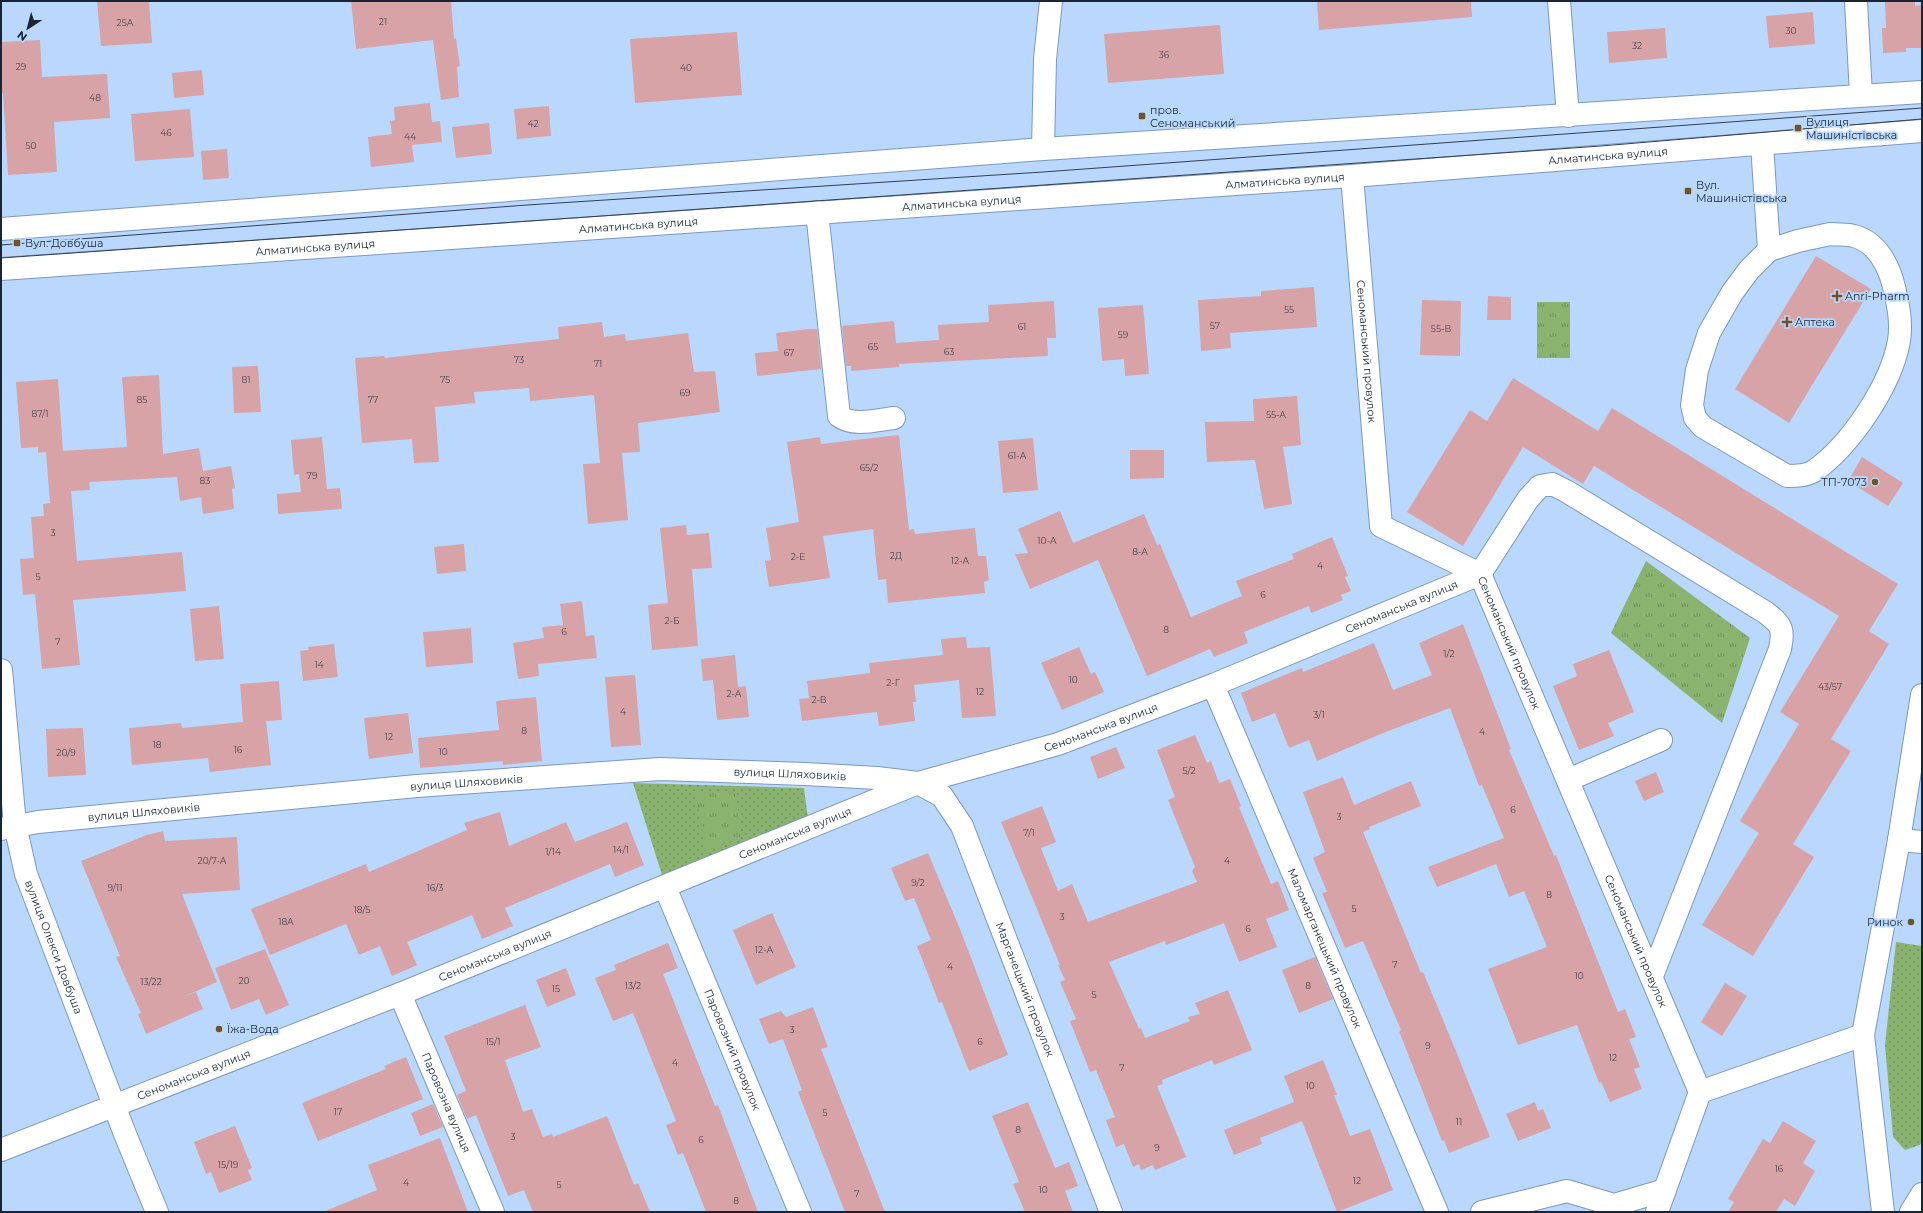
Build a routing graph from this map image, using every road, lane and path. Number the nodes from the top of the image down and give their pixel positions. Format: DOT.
graph roads {
  1 [pos="1051,1"];
  2 [pos="1559,1"];
  3 [pos="1856,1"];
  4 [pos="1922,92"];
  5 [pos="1861,96"];
  6 [pos="1568,116"];
  7 [pos="1922,131"];
  8 [pos="1762,144"];
  9 [pos="1043,149"];
  10 [pos="1352,176"];
  11 [pos="817,212"];
  12 [pos="1,229"];
  13 [pos="1769,250"];
  14 [pos="1,269"];
  15 [pos="894,418"];
  16 [pos="1480,574"];
  17 [pos="1,670"];
  18 [pos="1213,685"];
  19 [pos="1922,695"];
  20 [pos="1661,740"];
  21 [pos="1568,780"];
  22 [pos="918,784"];
  23 [pos="8,827"];
  24 [pos="1899,840"];
  25 [pos="1922,842"];
  26 [pos="665,887"];
  27 [pos="1652,976"];
  28 [pos="400,994"];
  29 [pos="1863,1035"];
  30 [pos="1700,1092"];
  31 [pos="114,1105"];
  32 [pos="1,1150"];
  33 [pos="1665,1190"];
  34 [pos="1922,1194"];
  35 [pos="157,1212"];
  36 [pos="493,1212"];
  37 [pos="800,1212"];
  38 [pos="1111,1212"];
  39 [pos="1437,1212"];
  40 [pos="1482,1212"];
  41 [pos="1657,1212"];
  42 [pos="1883,1212"];
  43 [pos="1911,1212"];
  1 -- 9 [label="street"];
  2 -- 6 [label="street"];
  3 -- 5 [label="street"];
  4 -- 5 [label="street"];
  5 -- 6 [label="street"];
  6 -- 9 [label="street"];
  7 -- 8 [label="street, Алматинська вулиця"];
  8 -- 10 [label="street, Алматинська вулиця"];
  8 -- 13 [label="street"];
  9 -- 12 [label="street"];
  10 -- 11 [label="street, Алматинська вулиця"];
  10 -- 16 [label="street, Сеноманський провулок"];
  11 -- 14 [label="street, Алматинська вулиця"];
  11 -- 15 [label="street"];
  13 -- 13 [label="street"];
  16 -- 18 [label="street, Сеноманська вулиця"];
  16 -- 21 [label="street, Сеноманський провулок"];
  16 -- 27 [label="street"];
  17 -- 23 [label="street, вулиця Олекси Довбуша"];
  18 -- 22 [label="street, Сеноманська вулиця"];
  18 -- 39 [label="street, Маломарганецький провулок"];
  19 -- 24 [label="street"];
  20 -- 21 [label="street"];
  21 -- 27 [label="street, Сеноманський провулок"];
  22 -- 23 [label="street, вулиця Шляховиків"];
  22 -- 26 [label="street, Сеноманська вулиця"];
  22 -- 38 [label="street, Марганецький провулок"];
  23 -- 31 [label="street, вулиця Олекси Довбуша"];
  24 -- 25 [label="street"];
  24 -- 29 [label="street"];
  26 -- 28 [label="street, Сеноманська вулиця"];
  26 -- 37 [label="street, Паровозний провулок"];
  27 -- 30 [label="street, Сеноманський провулок"];
  28 -- 31 [label="street, Сеноманська вулиця"];
  28 -- 36 [label="street, Паровозна вулиця"];
  29 -- 30 [label="street"];
  29 -- 42 [label="street"];
  30 -- 33 [label="street"];
  31 -- 32 [label="street, Сеноманська вулиця"];
  31 -- 35 [label="street, вулиця Олекси Довбуша"];
  33 -- 40 [label="street"];
  33 -- 41 [label="street"];
  34 -- 43 [label="street"];
}
